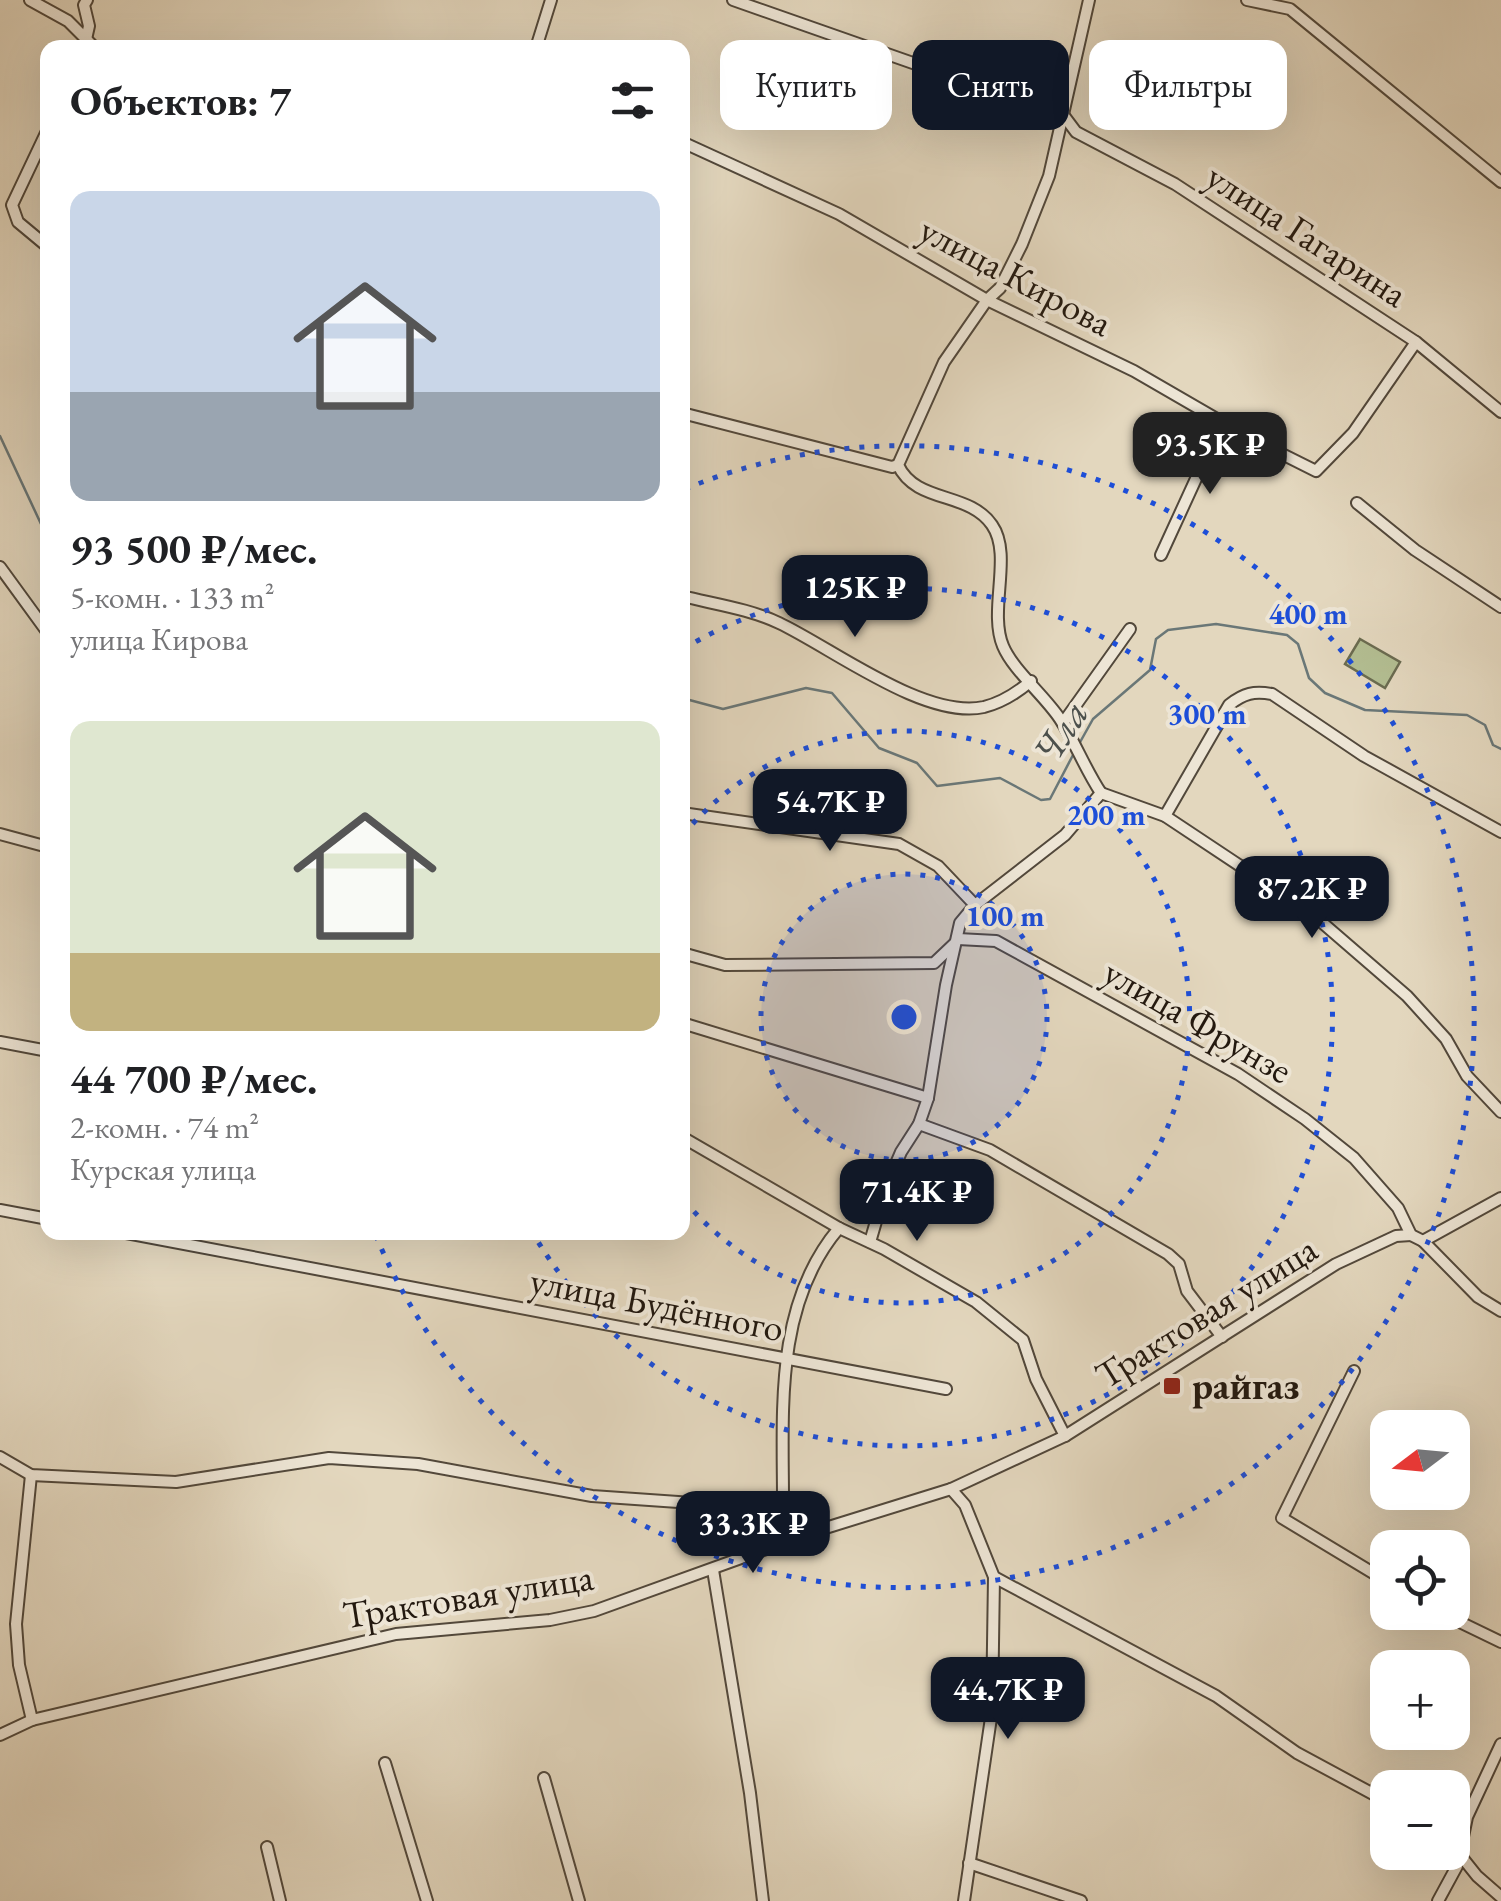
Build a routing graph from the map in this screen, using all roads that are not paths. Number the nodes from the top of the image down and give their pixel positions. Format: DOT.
graph roads {
  1 [pos="30,0"];
  2 [pos="87,0"];
  3 [pos="551,0"];
  4 [pos="733,0"];
  5 [pos="1089,0"];
  6 [pos="1248,0"];
  7 [pos="1291,4"];
  8 [pos="85,40"];
  9 [pos="89,40"];
  10 [pos="538,40"];
  11 [pos="912,63"];
  12 [pos="1069,93"];
  13 [pos="1069,123"];
  14 [pos="1060,130"];
  15 [pos="40,145"];
  16 [pos="690,146"];
  17 [pos="1501,182"];
  18 [pos="40,240"];
  19 [pos="987,300"];
  20 [pos="1416,342"];
  21 [pos="1501,412"];
  22 [pos="690,415"];
  23 [pos="1222,422"];
  24 [pos="898,465"];
  25 [pos="1357,503"];
  26 [pos="1161,555"];
  27 [pos="0,567"];
  28 [pos="690,598"];
  29 [pos="1501,607"];
  30 [pos="40,623"];
  31 [pos="1130,629"];
  32 [pos="1031,681"];
  33 [pos="1063,723"];
  34 [pos="1101,793"];
  35 [pos="690,814"];
  36 [pos="1164,816"];
  37 [pos="1501,832"];
  38 [pos="0,834"];
  39 [pos="40,845"];
  40 [pos="974,905"];
  41 [pos="958,939"];
  42 [pos="690,955"];
  43 [pos="690,1025"];
  44 [pos="0,1042"];
  45 [pos="40,1049"];
  46 [pos="928,1098"];
  47 [pos="1501,1112"];
  48 [pos="920,1124"];
  49 [pos="690,1141"];
  50 [pos="1501,1198"];
  51 [pos="0,1210"];
  52 [pos="40,1217"];
  53 [pos="839,1228"];
  54 [pos="1411,1235"];
  55 [pos="163,1240"];
  56 [pos="1423,1240"];
  57 [pos="870,1242"];
  58 [pos="1501,1311"];
  59 [pos="1222,1337"];
  60 [pos="785,1358"];
  61 [pos="1354,1372"];
  62 [pos="946,1389"];
  63 [pos="1066,1436"];
  64 [pos="0,1457"];
  65 [pos="31,1475"];
  66 [pos="950,1489"];
  67 [pos="784,1519"];
  68 [pos="818,1530"];
  69 [pos="713,1570"];
  70 [pos="1370,1571"];
  71 [pos="994,1577"];
  72 [pos="1470,1627"];
  73 [pos="1501,1642"];
  74 [pos="32,1720"];
  75 [pos="0,1735"];
  76 [pos="1501,1744"];
  77 [pos="385,1762"];
  78 [pos="544,1778"];
  79 [pos="1370,1792"];
  80 [pos="1470,1811"];
  81 [pos="267,1847"];
  82 [pos="970,1864"];
  83 [pos="1470,1867"];
  84 [pos="1455,1870"];
  85 [pos="1501,1897"];
  86 [pos="280,1901"];
  87 [pos="427,1901"];
  88 [pos="580,1901"];
  89 [pos="763,1901"];
  90 [pos="964,1901"];
  91 [pos="1081,1901"];
  92 [pos="1438,1901"];
  1 -- 8 [label="street"];
  2 -- 9 [label="street"];
  3 -- 10 [label="street"];
  4 -- 11 [label="street, улица Гагарина"];
  5 -- 12 [label="street"];
  6 -- 7 [label="street"];
  7 -- 17 [label="street"];
  13 -- 20 [label="street, улица Гагарина"];
  14 -- 19 [label="street"];
  15 -- 18 [label="street"];
  16 -- 19 [label="street, улица Кирова"];
  19 -- 23 [label="street, улица Кирова"];
  19 -- 24 [label="street"];
  20 -- 21 [label="street, улица Гагарина"];
  20 -- 23 [label="street, улица Кирова"];
  22 -- 24 [label="street"];
  23 -- 26 [label="street"];
  24 -- 32 [label="street"];
  25 -- 29 [label="street"];
  27 -- 30 [label="street"];
  28 -- 32 [label="street"];
  31 -- 33 [label="street"];
  32 -- 33 [label="street"];
  33 -- 34 [label="street"];
  34 -- 36 [label="street"];
  34 -- 40 [label="street"];
  35 -- 40 [label="street"];
  36 -- 37 [label="street"];
  36 -- 47 [label="street"];
  38 -- 39 [label="street"];
  40 -- 41 [label="street"];
  41 -- 42 [label="street"];
  41 -- 46 [label="street"];
  41 -- 54 [label="street, улица Фрунзе"];
  43 -- 46 [label="street"];
  44 -- 45 [label="street"];
  46 -- 48 [label="street"];
  48 -- 57 [label="street"];
  48 -- 59 [label="street"];
  49 -- 53 [label="street"];
  50 -- 56 [label="street"];
  51 -- 52 [label="street"];
  53 -- 57 [label="street"];
  53 -- 60 [label="street"];
  54 -- 56 [label="street"];
  54 -- 59 [label="street, Трактовая улица"];
  55 -- 60 [label="street, улица Будённого"];
  56 -- 58 [label="street"];
  57 -- 63 [label="street"];
  59 -- 63 [label="street, Трактовая улица"];
  60 -- 62 [label="street, улица Будённого"];
  60 -- 67 [label="street"];
  61 -- 70 [label="street"];
  63 -- 66 [label="street, Трактовая улица"];
  64 -- 65 [label="street"];
  65 -- 67 [label="street"];
  65 -- 74 [label="street"];
  66 -- 68 [label="street, Трактовая улица"];
  66 -- 71 [label="street"];
  67 -- 68 [label="street"];
  68 -- 69 [label="street, Трактовая улица"];
  69 -- 74 [label="street, Трактовая улица"];
  69 -- 89 [label="street"];
  71 -- 79 [label="street"];
  71 -- 82 [label="street"];
  72 -- 73 [label="street"];
  74 -- 75 [label="street, Трактовая улица"];
  76 -- 80 [label="street"];
  77 -- 87 [label="street"];
  78 -- 88 [label="street"];
  81 -- 86 [label="street"];
  82 -- 90 [label="street"];
  82 -- 91 [label="street"];
  83 -- 85 [label="street"];
  84 -- 92 [label="street"];
}
